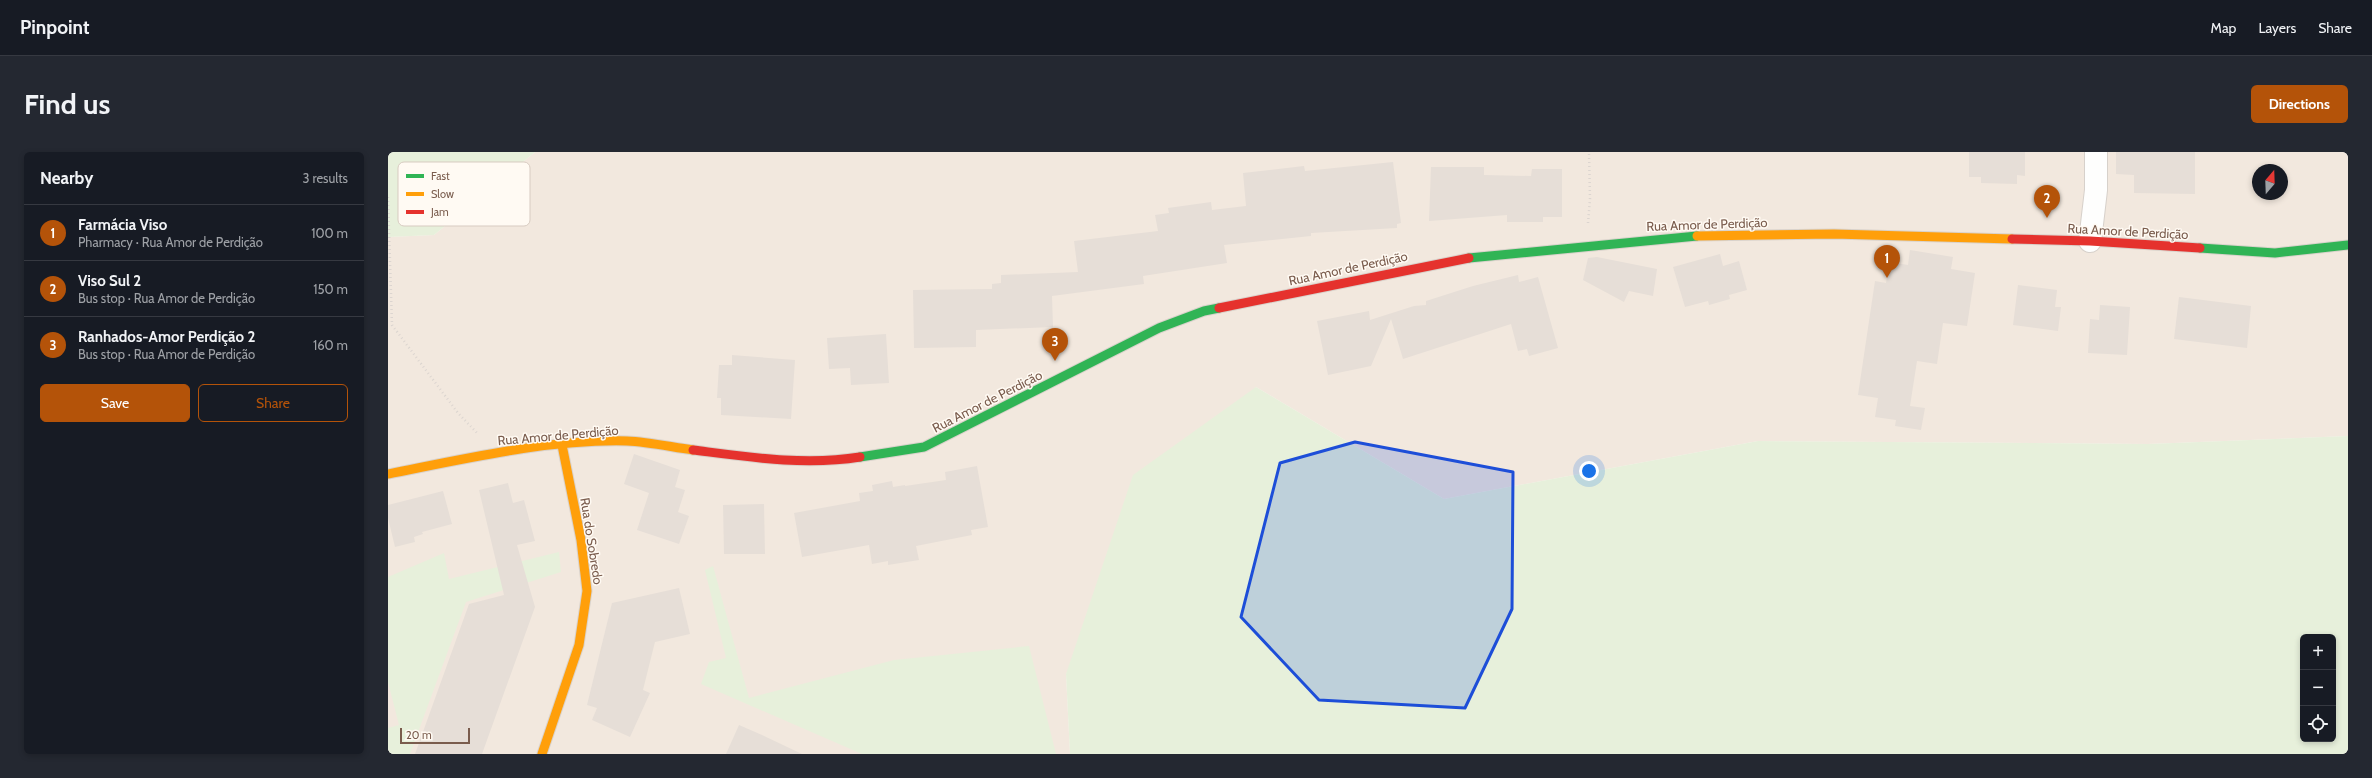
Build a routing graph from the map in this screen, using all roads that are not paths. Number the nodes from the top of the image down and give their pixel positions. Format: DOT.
graph roads {
  1 [pos="2096,152"];
  2 [pos="2090,241"];
  3 [pos="2348,245"];
  4 [pos="562,445"];
  5 [pos="388,474"];
  6 [pos="544,753"];
  1 -- 2 [label="street"];
  2 -- 3 [label="street, Rua Amor de Perdição"];
  2 -- 4 [label="street, Rua Amor de Perdição"];
  4 -- 5 [label="street, Rua Amor de Perdição"];
  4 -- 6 [label="street, Rua do Sobredo"];
}
